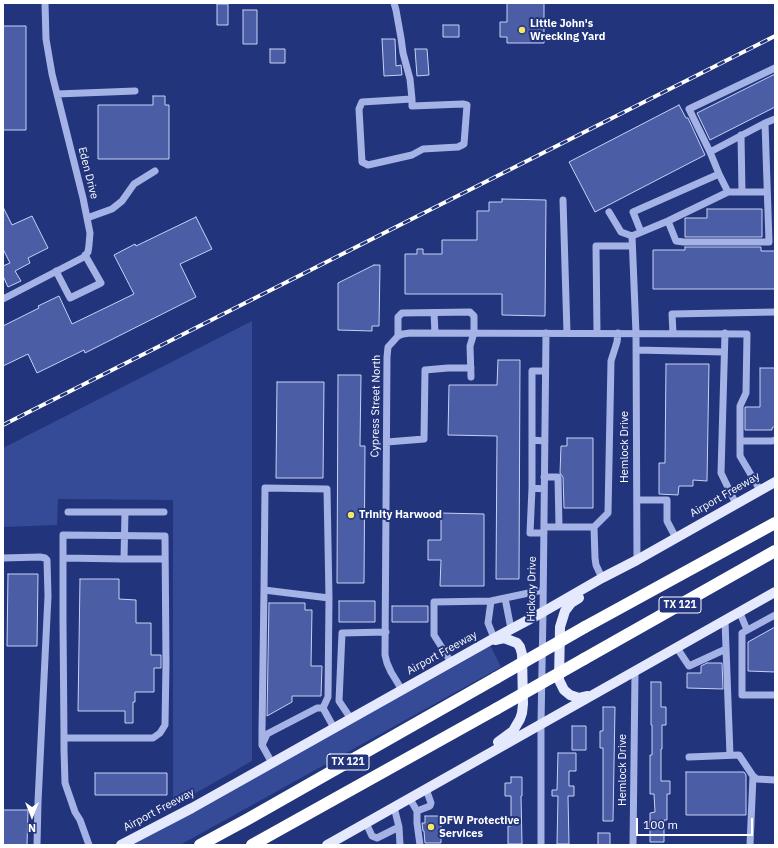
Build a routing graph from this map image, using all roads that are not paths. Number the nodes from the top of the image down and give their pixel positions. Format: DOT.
graph roads {
  1 [pos="45,3"];
  2 [pos="394,3"];
  3 [pos="775,68"];
  4 [pos="135,91"];
  5 [pos="57,94"];
  6 [pos="412,98"];
  7 [pos="775,119"];
  8 [pos="765,123"];
  9 [pos="741,136"];
  10 [pos="710,152"];
  11 [pos="155,171"];
  12 [pos="719,174"];
  13 [pos="728,192"];
  14 [pos="742,192"];
  15 [pos="767,192"];
  16 [pos="563,200"];
  17 [pos="609,212"];
  18 [pos="87,218"];
  19 [pos="668,221"];
  20 [pos="641,232"];
  21 [pos="632,236"];
  22 [pos="632,246"];
  23 [pos="85,255"];
  24 [pos="56,272"];
  25 [pos="3,299"];
  26 [pos="775,312"];
  27 [pos="434,313"];
  28 [pos="435,333"];
  29 [pos="474,333"];
  30 [pos="546,333"];
  31 [pos="567,333"];
  32 [pos="597,333"];
  33 [pos="618,333"];
  34 [pos="636,333"];
  35 [pos="673,333"];
  36 [pos="724,333"];
  37 [pos="398,336"];
  38 [pos="636,350"];
  39 [pos="724,352"];
  40 [pos="470,368"];
  41 [pos="545,371"];
  42 [pos="471,377"];
  43 [pos="532,440"];
  44 [pos="775,440"];
  45 [pos="545,441"];
  46 [pos="740,441"];
  47 [pos="387,442"];
  48 [pos="544,477"];
  49 [pos="775,482"];
  50 [pos="532,488"];
  51 [pos="544,489"];
  52 [pos="760,490"];
  53 [pos="636,500"];
  54 [pos="736,504"];
  55 [pos="68,512"];
  56 [pos="125,512"];
  57 [pos="164,512"];
  58 [pos="775,523"];
  59 [pos="559,527"];
  60 [pos="594,527"];
  61 [pos="544,530"];
  62 [pos="124,536"];
  63 [pos="676,538"];
  64 [pos="775,551"];
  65 [pos="3,558"];
  66 [pos="63,558"];
  67 [pos="124,559"];
  68 [pos="165,559"];
  69 [pos="637,560"];
  70 [pos="602,578"];
  71 [pos="264,590"];
  72 [pos="543,590"];
  73 [pos="775,592"];
  74 [pos="328,598"];
  75 [pos="505,598"];
  76 [pos="491,601"];
  77 [pos="543,612"];
  78 [pos="740,613"];
  79 [pos="775,615"];
  80 [pos="725,621"];
  81 [pos="511,629"];
  82 [pos="747,630"];
  83 [pos="386,632"];
  84 [pos="491,640"];
  85 [pos="677,648"];
  86 [pos="726,649"];
  87 [pos="451,662"];
  88 [pos="635,672"];
  89 [pos="402,690"];
  90 [pos="594,695"];
  91 [pos="775,695"];
  92 [pos="323,708"];
  93 [pos="351,719"];
  94 [pos="541,724"];
  95 [pos="334,728"];
  96 [pos="64,738"];
  97 [pos="262,745"];
  98 [pos="730,755"];
  99 [pos="689,757"];
  100 [pos="272,763"];
  101 [pos="456,773"];
  102 [pos="753,776"];
  103 [pos="775,780"];
  104 [pos="426,789"];
  105 [pos="410,798"];
  106 [pos="394,807"];
  107 [pos="417,811"];
  108 [pos="366,823"];
  109 [pos="400,827"];
  110 [pos="37,845"];
  111 [pos="89,845"];
  112 [pos="121,845"];
  113 [pos="200,845"];
  114 [pos="252,845"];
  115 [pos="328,845"];
  116 [pos="400,845"];
  117 [pos="420,845"];
  118 [pos="540,845"];
  119 [pos="633,845"];
  120 [pos="750,845"];
  1 -- 5 [label="street, Eden Drive"];
  2 -- 6 [label="street"];
  3 -- 10 [label="street"];
  4 -- 5 [label="street"];
  5 -- 18 [label="street, Eden Drive"];
  6 -- 6 [label="street"];
  7 -- 8 [label="street"];
  8 -- 9 [label="street"];
  8 -- 15 [label="street"];
  9 -- 10 [label="street"];
  9 -- 14 [label="street"];
  10 -- 12 [label="street"];
  11 -- 18 [label="street"];
  12 -- 13 [label="street"];
  12 -- 20 [label="street"];
  13 -- 14 [label="street"];
  13 -- 19 [label="street"];
  14 -- 15 [label="street"];
  15 -- 19 [label="street"];
  16 -- 31 [label="street"];
  17 -- 21 [label="street"];
  18 -- 23 [label="street, Eden Drive"];
  19 -- 20 [label="street"];
  20 -- 21 [label="street"];
  21 -- 22 [label="street"];
  22 -- 32 [label="street"];
  22 -- 34 [label="street"];
  23 -- 24 [label="street"];
  23 -- 24 [label="street"];
  24 -- 25 [label="street"];
  26 -- 35 [label="street"];
  27 -- 28 [label="street"];
  27 -- 29 [label="street"];
  27 -- 37 [label="street"];
  28 -- 29 [label="street"];
  28 -- 37 [label="street"];
  29 -- 30 [label="street"];
  29 -- 40 [label="street"];
  30 -- 31 [label="street"];
  30 -- 41 [label="street, Hickory Drive"];
  31 -- 32 [label="street"];
  32 -- 33 [label="street"];
  33 -- 34 [label="street"];
  33 -- 60 [label="street"];
  34 -- 35 [label="street"];
  34 -- 38 [label="street, Hemlock Drive"];
  35 -- 36 [label="street"];
  36 -- 39 [label="street"];
  36 -- 46 [label="street"];
  37 -- 47 [label="street, Cypress Street North"];
  38 -- 39 [label="street"];
  38 -- 53 [label="street, Hemlock Drive"];
  39 -- 54 [label="street"];
  40 -- 42 [label="street"];
  40 -- 47 [label="street"];
  41 -- 43 [label="street"];
  41 -- 45 [label="street, Hickory Drive"];
  43 -- 45 [label="street"];
  43 -- 50 [label="street"];
  44 -- 46 [label="street"];
  45 -- 48 [label="street, Hickory Drive"];
  46 -- 52 [label="street"];
  47 -- 83 [label="street, Cypress Street North"];
  48 -- 51 [label="street, Hickory Drive"];
  48 -- 59 [label="street"];
  49 -- 52 [label="main road, Airport Freeway"];
  50 -- 51 [label="street"];
  50 -- 61 [label="street"];
  51 -- 61 [label="street, Hickory Drive"];
  52 -- 54 [label="main road, Airport Freeway"];
  53 -- 63 [label="street"];
  53 -- 69 [label="street, Hemlock Drive"];
  54 -- 63 [label="main road, Airport Freeway"];
  55 -- 56 [label="street"];
  56 -- 57 [label="street"];
  56 -- 62 [label="street"];
  58 -- 113 [label="highway, TX 121, bridge"];
  59 -- 60 [label="street"];
  59 -- 61 [label="street"];
  60 -- 70 [label="street"];
  61 -- 72 [label="street, Hickory Drive"];
  62 -- 66 [label="street"];
  62 -- 67 [label="street"];
  62 -- 68 [label="street"];
  63 -- 69 [label="main road, Airport Freeway"];
  64 -- 114 [label="highway, TX 121, bridge"];
  65 -- 110 [label="street"];
  66 -- 67 [label="street"];
  66 -- 96 [label="street"];
  67 -- 68 [label="street"];
  68 -- 96 [label="street"];
  69 -- 70 [label="main road, Airport Freeway"];
  70 -- 77 [label="main road, Airport Freeway"];
  70 -- 90 [label="main road"];
  71 -- 74 [label="street"];
  71 -- 74 [label="street"];
  71 -- 97 [label="street"];
  72 -- 75 [label="street"];
  72 -- 77 [label="street, Hickory Drive"];
  73 -- 78 [label="main road"];
  74 -- 92 [label="street"];
  75 -- 76 [label="street"];
  75 -- 81 [label="street"];
  76 -- 84 [label="street"];
  76 -- 87 [label="street"];
  77 -- 81 [label="main road, Airport Freeway"];
  77 -- 94 [label="street, Hickory Drive"];
  78 -- 80 [label="main road"];
  78 -- 82 [label="street"];
  79 -- 82 [label="street"];
  80 -- 85 [label="main road"];
  80 -- 86 [label="street"];
  81 -- 84 [label="main road, Airport Freeway"];
  82 -- 91 [label="street"];
  83 -- 89 [label="street, Cypress Street North"];
  83 -- 93 [label="street"];
  84 -- 87 [label="main road, Airport Freeway"];
  84 -- 101 [label="main road"];
  85 -- 86 [label="street"];
  85 -- 88 [label="main road"];
  86 -- 98 [label="street"];
  87 -- 89 [label="main road, Airport Freeway"];
  88 -- 90 [label="main road"];
  88 -- 119 [label="street, Hemlock Drive"];
  89 -- 93 [label="main road, Airport Freeway"];
  90 -- 94 [label="main road"];
  92 -- 95 [label="street"];
  92 -- 97 [label="street"];
  93 -- 95 [label="main road, Airport Freeway"];
  94 -- 101 [label="main road"];
  94 -- 118 [label="street, Hickory Drive"];
  95 -- 100 [label="main road, Airport Freeway"];
  96 -- 111 [label="street"];
  97 -- 100 [label="street"];
  98 -- 99 [label="street"];
  98 -- 102 [label="street"];
  100 -- 112 [label="main road, Airport Freeway"];
  101 -- 104 [label="main road"];
  102 -- 103 [label="street"];
  102 -- 120 [label="street"];
  104 -- 105 [label="main road"];
  104 -- 107 [label="street"];
  105 -- 106 [label="main road"];
  105 -- 107 [label="street"];
  106 -- 108 [label="main road"];
  106 -- 109 [label="street"];
  107 -- 117 [label="street"];
  108 -- 109 [label="street"];
  108 -- 115 [label="main road"];
  109 -- 116 [label="street"];
}
